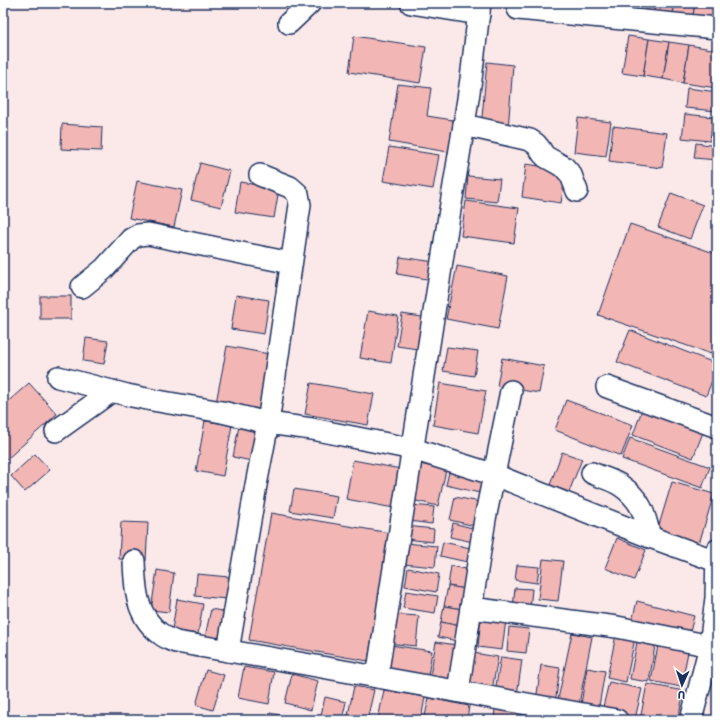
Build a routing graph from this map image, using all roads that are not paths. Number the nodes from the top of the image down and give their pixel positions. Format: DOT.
graph roads {
  1 [pos="310,3"];
  2 [pos="412,3"];
  3 [pos="479,8"];
  4 [pos="518,9"];
  5 [pos="288,23"];
  6 [pos="717,28"];
  7 [pos="464,125"];
  8 [pos="260,175"];
  9 [pos="577,191"];
  10 [pos="291,263"];
  11 [pos="82,287"];
  12 [pos="58,377"];
  13 [pos="607,387"];
  14 [pos="511,391"];
  15 [pos="119,393"];
  16 [pos="268,423"];
  17 [pos="717,427"];
  18 [pos="56,431"];
  19 [pos="413,449"];
  20 [pos="592,473"];
  21 [pos="495,475"];
  22 [pos="650,537"];
  23 [pos="717,556"];
  24 [pos="134,561"];
  25 [pos="716,598"];
  26 [pos="472,608"];
  27 [pos="710,646"];
  28 [pos="228,651"];
  29 [pos="377,677"];
  30 [pos="458,692"];
  31 [pos="617,720"];
  32 [pos="691,720"];
  1 -- 5 [label="street"];
  2 -- 3 [label="street"];
  3 -- 7 [label="street"];
  4 -- 6 [label="street"];
  7 -- 9 [label="street"];
  7 -- 19 [label="street"];
  8 -- 10 [label="street"];
  10 -- 11 [label="street"];
  10 -- 16 [label="street"];
  12 -- 15 [label="street"];
  13 -- 17 [label="street"];
  14 -- 21 [label="street"];
  15 -- 16 [label="street"];
  15 -- 18 [label="street"];
  16 -- 19 [label="street"];
  16 -- 28 [label="street"];
  19 -- 21 [label="street"];
  19 -- 29 [label="street"];
  20 -- 22 [label="street"];
  21 -- 22 [label="street"];
  21 -- 26 [label="street"];
  22 -- 23 [label="street"];
  23 -- 25 [label="street"];
  24 -- 28 [label="street"];
  25 -- 27 [label="street"];
  26 -- 27 [label="street"];
  26 -- 30 [label="street"];
  27 -- 32 [label="street"];
  28 -- 29 [label="street"];
  29 -- 30 [label="street"];
  30 -- 31 [label="street"];
}
